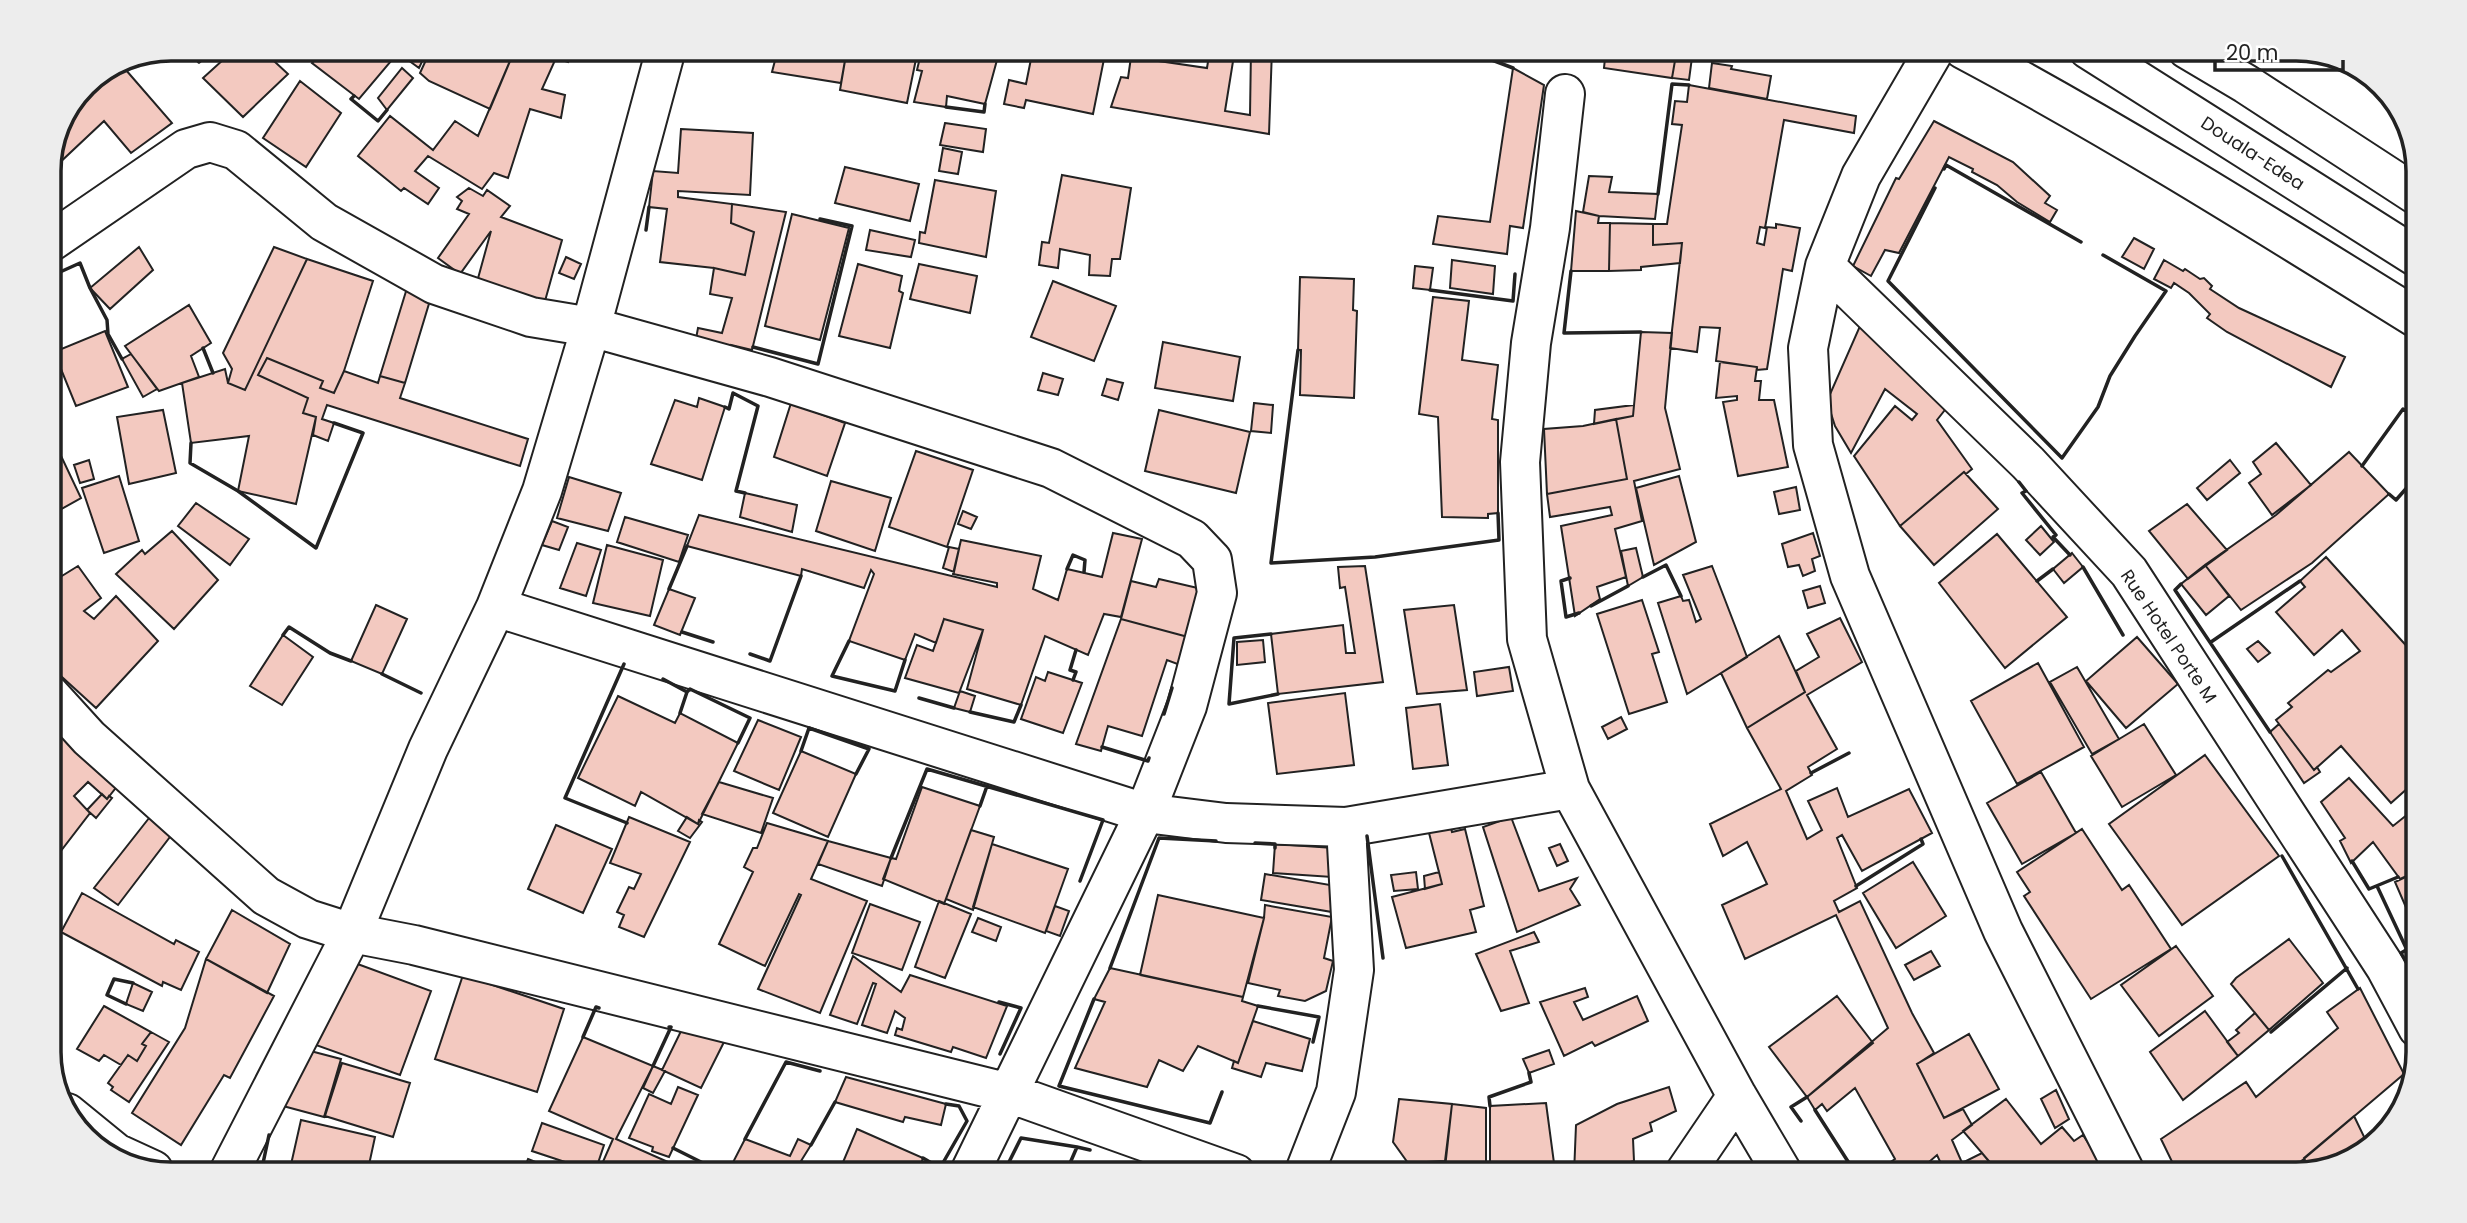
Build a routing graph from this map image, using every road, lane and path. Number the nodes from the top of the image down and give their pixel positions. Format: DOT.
graph roads {
  1 [pos="663,61"];
  2 [pos="1928,61"];
  3 [pos="1985,61"];
  4 [pos="2107,61"];
  5 [pos="2207,61"];
  6 [pos="1565,94"];
  7 [pos="2406,188"];
  8 [pos="61,235"];
  9 [pos="2406,250"];
  10 [pos="1825,266"];
  11 [pos="2406,312"];
  12 [pos="591,327"];
  13 [pos="496,607"];
  14 [pos="61,707"];
  15 [pos="1570,789"];
  16 [pos="1145,813"];
  17 [pos="1346,827"];
  18 [pos="352,933"];
  19 [pos="2406,1006"];
  20 [pos="1009,1093"];
  21 [pos="1737,1096"];
  22 [pos="234,1162"];
  23 [pos="975,1162"];
  24 [pos="1202,1162"];
  25 [pos="1309,1162"];
  26 [pos="1692,1162"];
  27 [pos="1776,1162"];
  28 [pos="2120,1162"];
  1 -- 12 [label="main road"];
  2 -- 10 [label="main road"];
  3 -- 11 [label="main road"];
  4 -- 9 [label="main road, Douala-Edea"];
  5 -- 7 [label="main road"];
  6 -- 15 [label="main road"];
  8 -- 12 [label="main road"];
  10 -- 19 [label="main road, Rue Hotel Porte M"];
  10 -- 28 [label="main road"];
  12 -- 13 [label="main road"];
  12 -- 16 [label="main road"];
  13 -- 16 [label="main road"];
  13 -- 18 [label="main road"];
  14 -- 18 [label="main road"];
  15 -- 17 [label="main road"];
  15 -- 21 [label="main road"];
  16 -- 17 [label="main road"];
  16 -- 20 [label="main road"];
  17 -- 25 [label="main road"];
  18 -- 20 [label="main road"];
  18 -- 22 [label="main road"];
  20 -- 23 [label="main road"];
  20 -- 24 [label="main road"];
  21 -- 26 [label="main road"];
  21 -- 27 [label="main road"];
}
